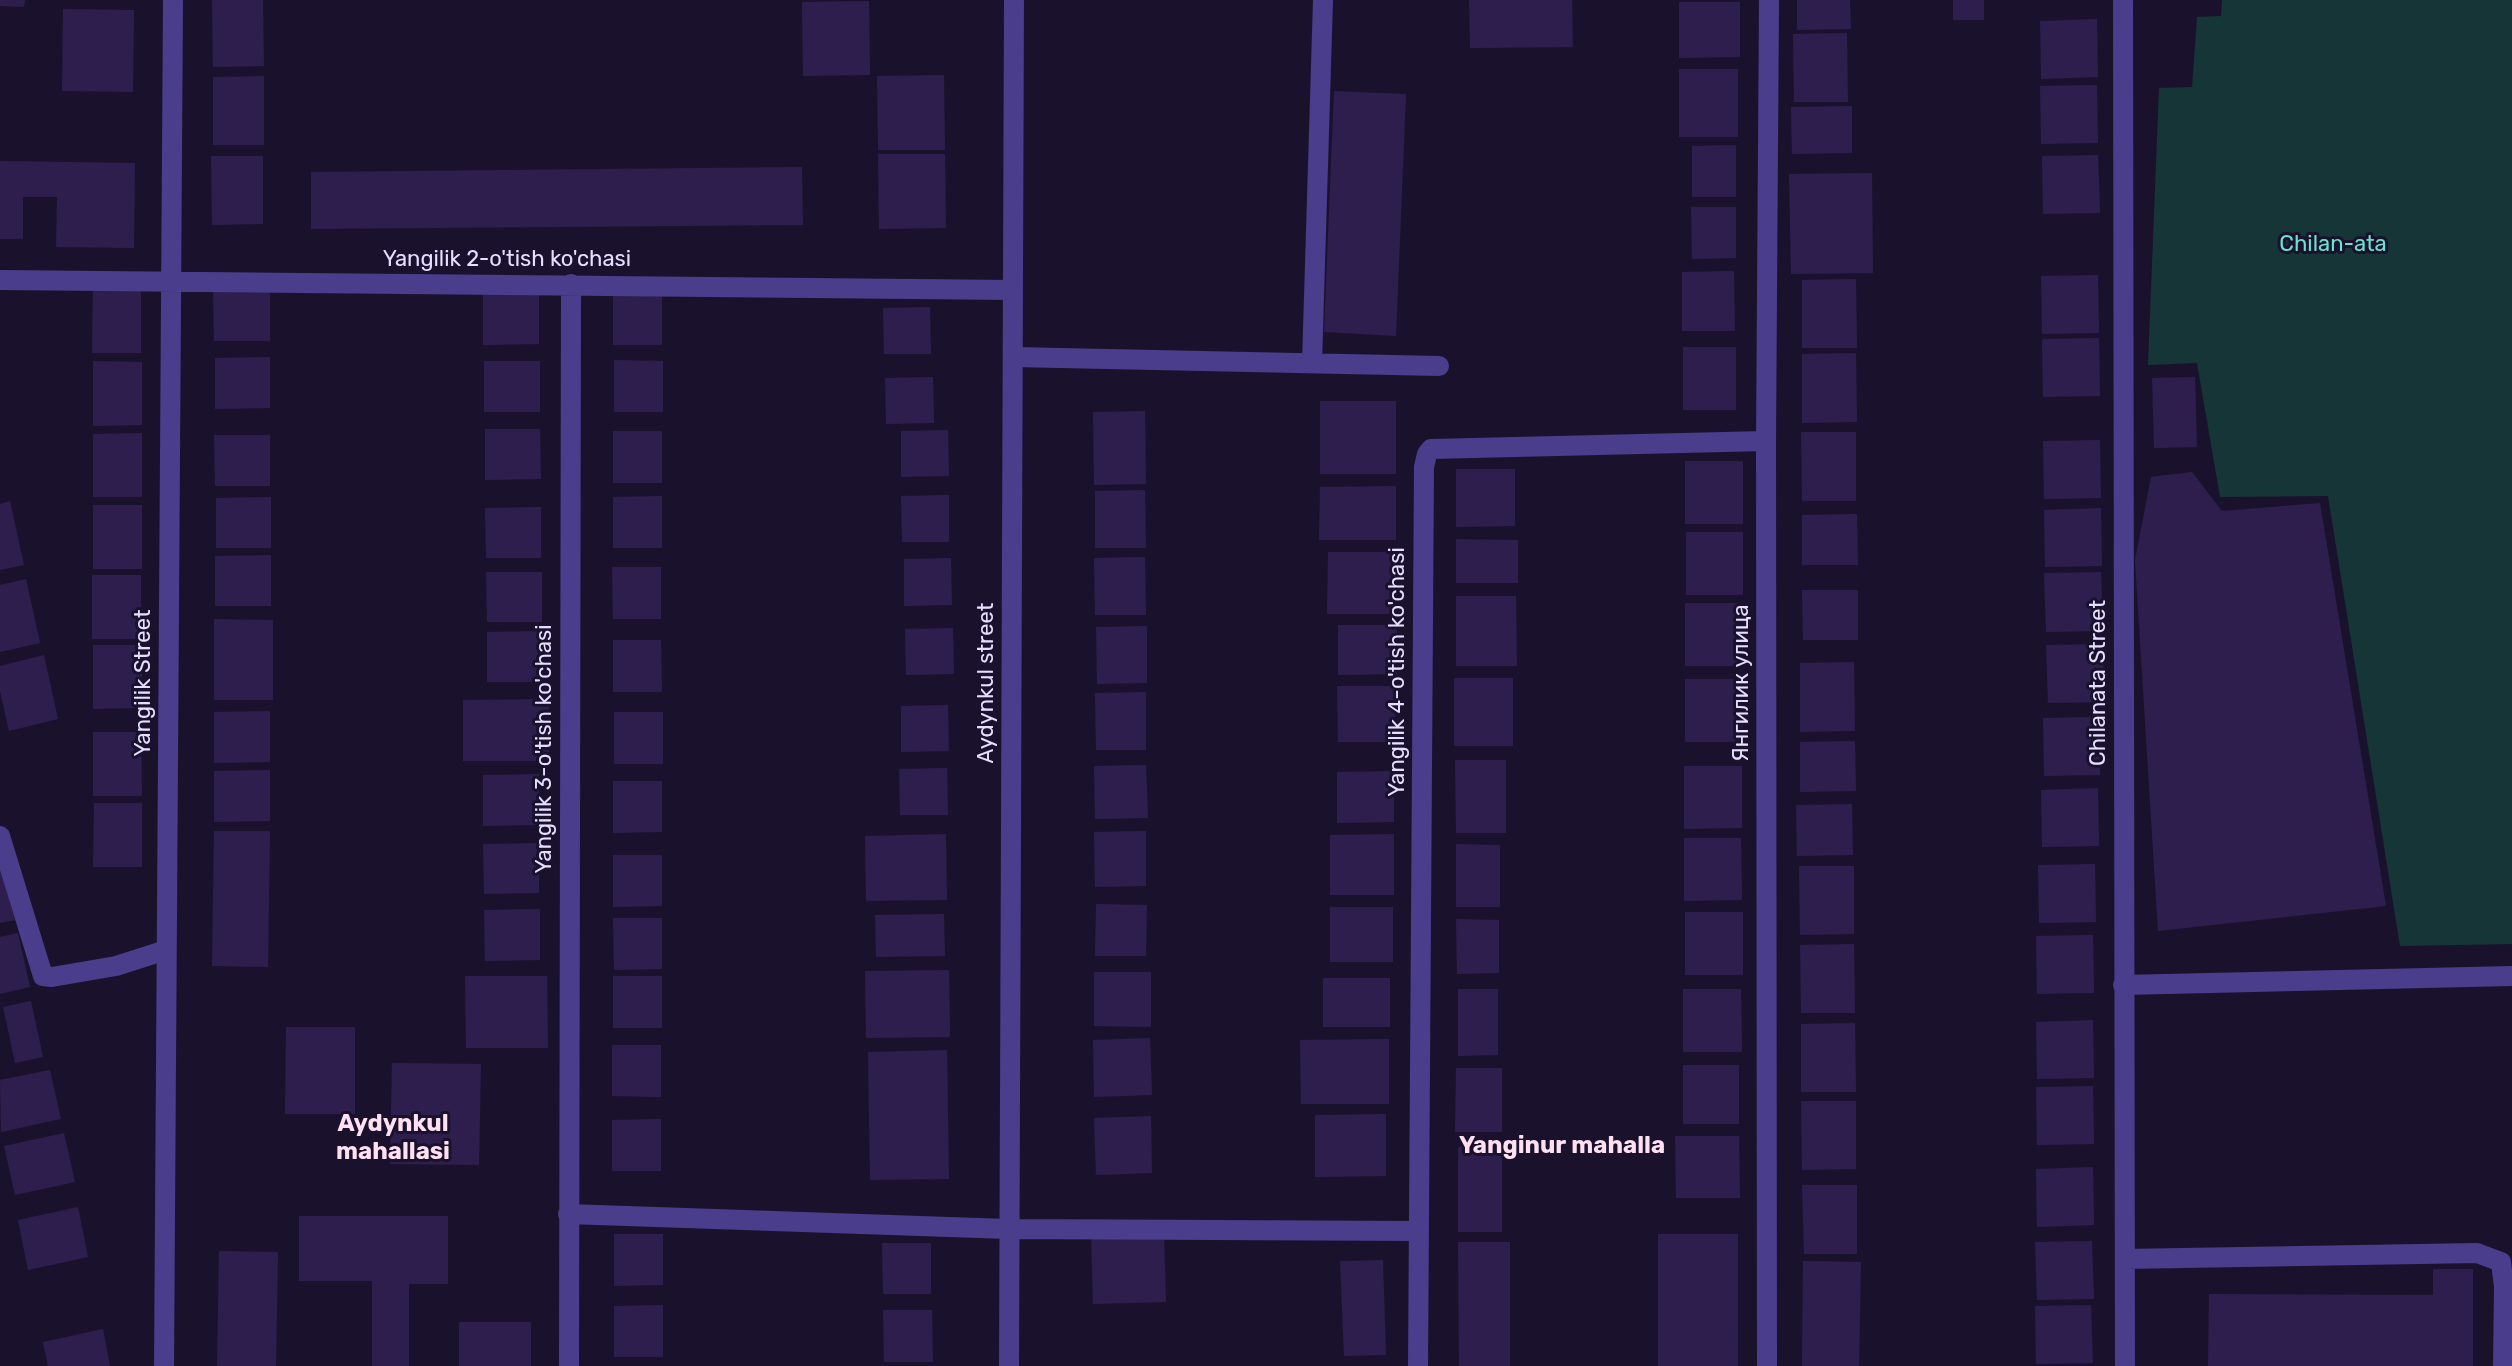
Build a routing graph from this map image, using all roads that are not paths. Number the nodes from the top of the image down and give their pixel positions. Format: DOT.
graph roads {
  1 [pos="173,0"];
  2 [pos="1014,0"];
  3 [pos="1323,0"];
  4 [pos="1769,0"];
  5 [pos="2123,0"];
  6 [pos="0,280"];
  7 [pos="170,282"];
  8 [pos="571,284"];
  9 [pos="1013,290"];
  10 [pos="1013,357"];
  11 [pos="1312,363"];
  12 [pos="1439,366"];
  13 [pos="1766,441"];
  14 [pos="1,842"];
  15 [pos="166,950"];
  16 [pos="2512,976"];
  17 [pos="2123,985"];
  18 [pos="568,1214"];
  19 [pos="1008,1229"];
  20 [pos="1419,1231"];
  21 [pos="2125,1259"];
  22 [pos="164,1366"];
  23 [pos="569,1366"];
  24 [pos="1009,1366"];
  25 [pos="1418,1366"];
  26 [pos="1767,1366"];
  27 [pos="2125,1366"];
  28 [pos="2503,1366"];
  1 -- 7 [label="street, Yangilik Street"];
  2 -- 9 [label="street, Aydynkul street"];
  3 -- 11 [label="street"];
  4 -- 13 [label="street, Янгилик улица"];
  5 -- 17 [label="street, Chilanata Street"];
  6 -- 7 [label="street, Yangilik 2-o'tish ko'chasi"];
  7 -- 8 [label="street, Yangilik 2-o'tish ko'chasi"];
  7 -- 15 [label="street, Yangilik Street"];
  8 -- 9 [label="street, Yangilik 2-o'tish ko'chasi"];
  8 -- 18 [label="street, Yangilik 3-o'tish ko'chasi"];
  9 -- 10 [label="street, Aydynkul street"];
  10 -- 11 [label="street"];
  10 -- 19 [label="street, Aydynkul street"];
  11 -- 12 [label="street"];
  13 -- 20 [label="street, Yangilik 4-o'tish ko'chasi"];
  13 -- 26 [label="street, Янгилик улица"];
  14 -- 15 [label="street"];
  15 -- 22 [label="street, Yangilik Street"];
  16 -- 17 [label="street"];
  17 -- 21 [label="street, Chilanata Street"];
  18 -- 19 [label="street"];
  18 -- 23 [label="street, Yangilik 3-o'tish ko'chasi"];
  19 -- 20 [label="street"];
  19 -- 24 [label="street, Aydynkul street"];
  20 -- 25 [label="street, Yangilik 4-o'tish ko'chasi"];
  21 -- 27 [label="street, Chilanata Street"];
  21 -- 28 [label="street"];
}
